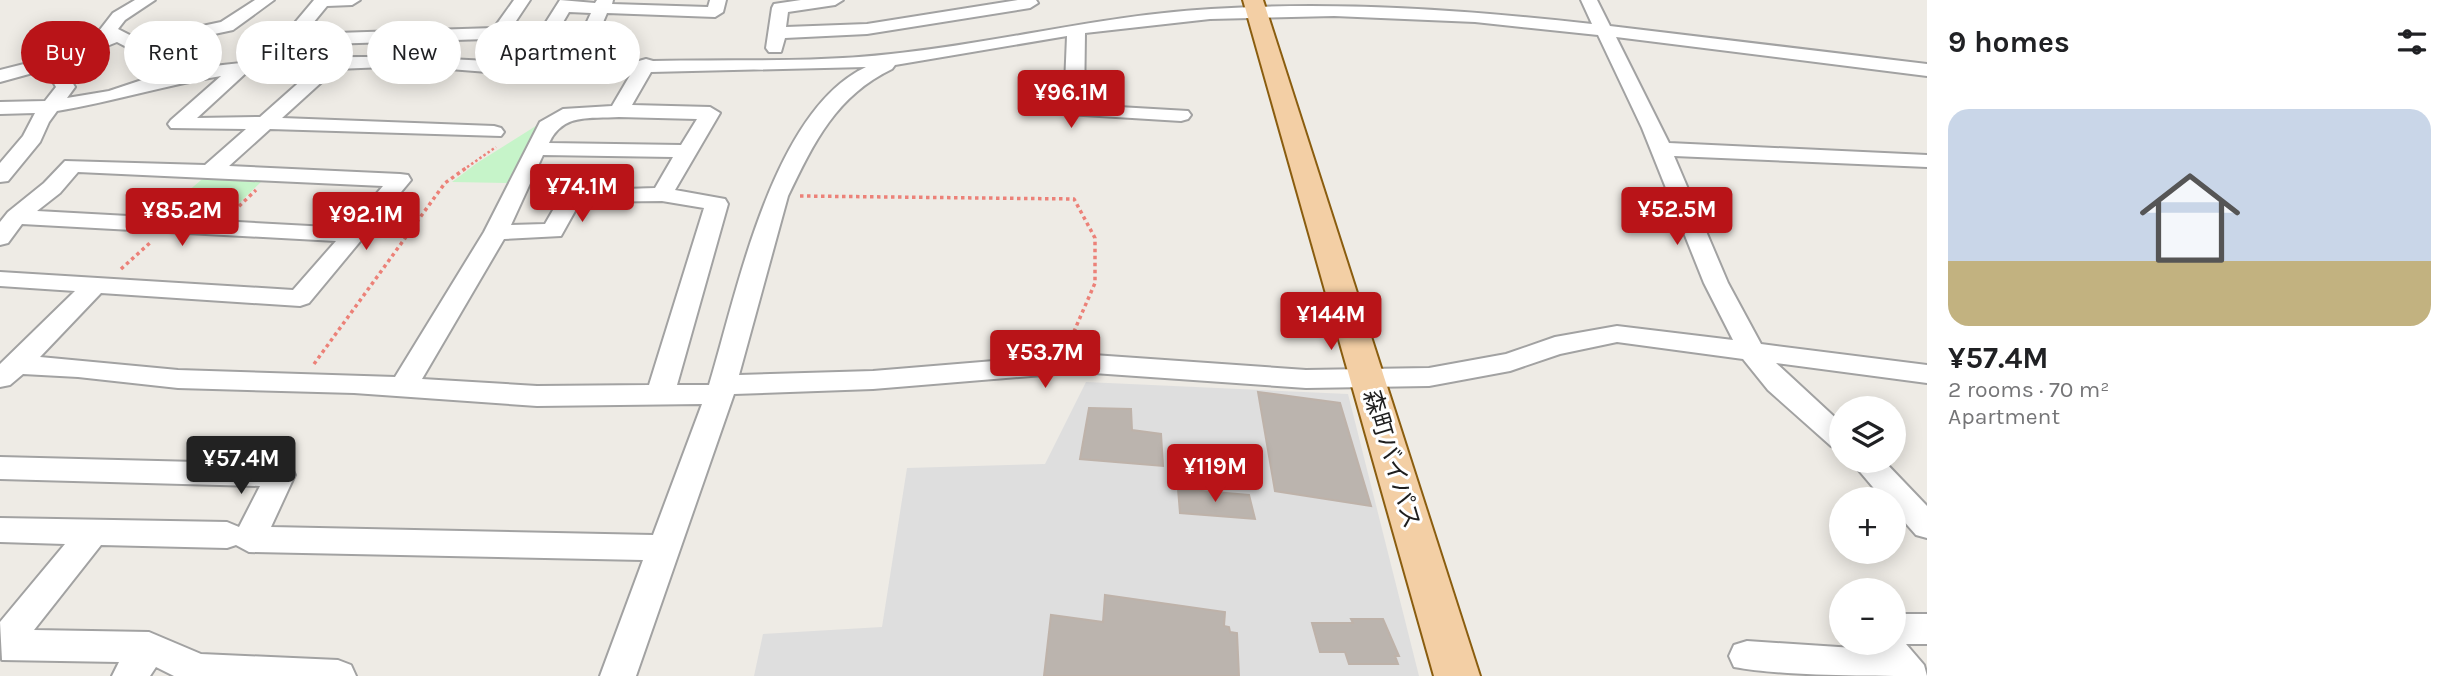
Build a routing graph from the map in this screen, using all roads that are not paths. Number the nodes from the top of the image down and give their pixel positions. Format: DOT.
graph roads {
  1 [pos="147,0"];
  2 [pos="266,0"];
  3 [pos="323,0"];
  4 [pos="352,0"];
  5 [pos="522,0"];
  6 [pos="718,0"];
  7 [pos="835,0"];
  8 [pos="1589,0"];
  9 [pos="1029,1"];
  10 [pos="566,3"];
  11 [pos="603,3"];
  12 [pos="674,6"];
  13 [pos="1255,6"];
  14 [pos="1359,6"];
  15 [pos="954,7"];
  16 [pos="306,21"];
  17 [pos="507,21"];
  18 [pos="555,21"];
  19 [pos="595,21"];
  20 [pos="222,27"];
  21 [pos="867,29"];
  22 [pos="1068,31"];
  23 [pos="1604,32"];
  24 [pos="777,33"];
  25 [pos="475,34"];
  26 [pos="117,36"];
  27 [pos="353,38"];
  28 [pos="110,39"];
  29 [pos="124,40"];
  30 [pos="922,58"];
  31 [pos="889,61"];
  32 [pos="353,62"];
  33 [pos="773,63"];
  34 [pos="640,64"];
  35 [pos="646,64"];
  36 [pos="475,65"];
  37 [pos="21,70"];
  38 [pos="1927,70"];
  39 [pos="236,72"];
  40 [pos="0,76"];
  41 [pos="64,84"];
  42 [pos="150,84"];
  43 [pos="309,84"];
  44 [pos="1178,95"];
  45 [pos="48,107"];
  46 [pos="0,108"];
  47 [pos="619,111"];
  48 [pos="265,123"];
  49 [pos="1183,124"];
  50 [pos="498,137"];
  51 [pos="536,149"];
  52 [pos="1661,149"];
  53 [pos="688,151"];
  54 [pos="1927,161"];
  55 [pos="209,171"];
  56 [pos="0,176"];
  57 [pos="662,194"];
  58 [pos="16,218"];
  59 [pos="496,232"];
  60 [pos="351,235"];
  61 [pos="0,238"];
  62 [pos="0,279"];
  63 [pos="95,285"];
  64 [pos="1752,352"];
  65 [pos="9,372"];
  66 [pos="1927,374"];
  67 [pos="1367,377"];
  68 [pos="403,387"];
  69 [pos="720,389"];
  70 [pos="660,394"];
  71 [pos="1829,428"];
  72 [pos="0,468"];
  73 [pos="1877,473"];
  74 [pos="1927,526"];
  75 [pos="0,530"];
  76 [pos="93,532"];
  77 [pos="228,535"];
  78 [pos="663,548"];
  79 [pos="1906,629"];
  80 [pos="1927,629"];
  81 [pos="149,646"];
  82 [pos="1747,656"];
  83 [pos="1899,662"];
  84 [pos="130,676"];
  85 [pos="338,676"];
  86 [pos="618,676"];
  87 [pos="1457,676"];
  1 -- 26 [label="street"];
  2 -- 20 [label="street"];
  3 -- 4 [label="street"];
  3 -- 16 [label="street"];
  5 -- 17 [label="street"];
  6 -- 12 [label="street"];
  7 -- 24 [label="street"];
  8 -- 23 [label="street"];
  9 -- 15 [label="street"];
  9 -- 22 [label="street"];
  10 -- 11 [label="street"];
  10 -- 18 [label="street"];
  11 -- 12 [label="street"];
  11 -- 19 [label="street"];
  13 -- 14 [label="street"];
  13 -- 22 [label="street"];
  13 -- 67 [label="main road, 森町バイパス"];
  14 -- 23 [label="street"];
  15 -- 21 [label="street"];
  21 -- 24 [label="street"];
  21 -- 31 [label="street"];
  22 -- 30 [label="street"];
  22 -- 49 [label="street"];
  23 -- 38 [label="street"];
  23 -- 52 [label="street"];
  24 -- 33 [label="street"];
  25 -- 27 [label="street"];
  26 -- 28 [label="street"];
  26 -- 29 [label="street"];
  30 -- 31 [label="street"];
  30 -- 69 [label="street"];
  31 -- 33 [label="street"];
  32 -- 36 [label="street"];
  33 -- 35 [label="street"];
  34 -- 35 [label="street"];
  35 -- 47 [label="street"];
  37 -- 40 [label="street"];
  39 -- 48 [label="street"];
  41 -- 45 [label="street"];
  42 -- 45 [label="street"];
  43 -- 48 [label="street"];
  44 -- 49 [label="street"];
  45 -- 46 [label="street"];
  45 -- 56 [label="street"];
  47 -- 51 [label="street"];
  47 -- 53 [label="street"];
  48 -- 50 [label="street"];
  48 -- 55 [label="street"];
  51 -- 53 [label="street"];
  51 -- 59 [label="street"];
  52 -- 54 [label="street"];
  52 -- 64 [label="street"];
  53 -- 57 [label="street"];
  55 -- 58 [label="street"];
  55 -- 60 [label="street"];
  57 -- 59 [label="street"];
  57 -- 70 [label="street"];
  58 -- 60 [label="street"];
  58 -- 61 [label="street"];
  59 -- 68 [label="street"];
  60 -- 63 [label="street"];
  62 -- 63 [label="street"];
  63 -- 65 [label="street"];
  64 -- 66 [label="street"];
  64 -- 67 [label="street"];
  64 -- 71 [label="street"];
  65 -- 68 [label="street"];
  67 -- 69 [label="street"];
  67 -- 87 [label="main road, 森町バイパス"];
  68 -- 70 [label="street"];
  69 -- 70 [label="street"];
  69 -- 78 [label="street"];
  72 -- 78 [label="street"];
  73 -- 74 [label="street"];
  75 -- 76 [label="street"];
  76 -- 77 [label="street"];
  76 -- 81 [label="street"];
  78 -- 86 [label="street"];
  79 -- 80 [label="street"];
  81 -- 84 [label="street"];
  81 -- 85 [label="street"];
  82 -- 83 [label="street"];
}
